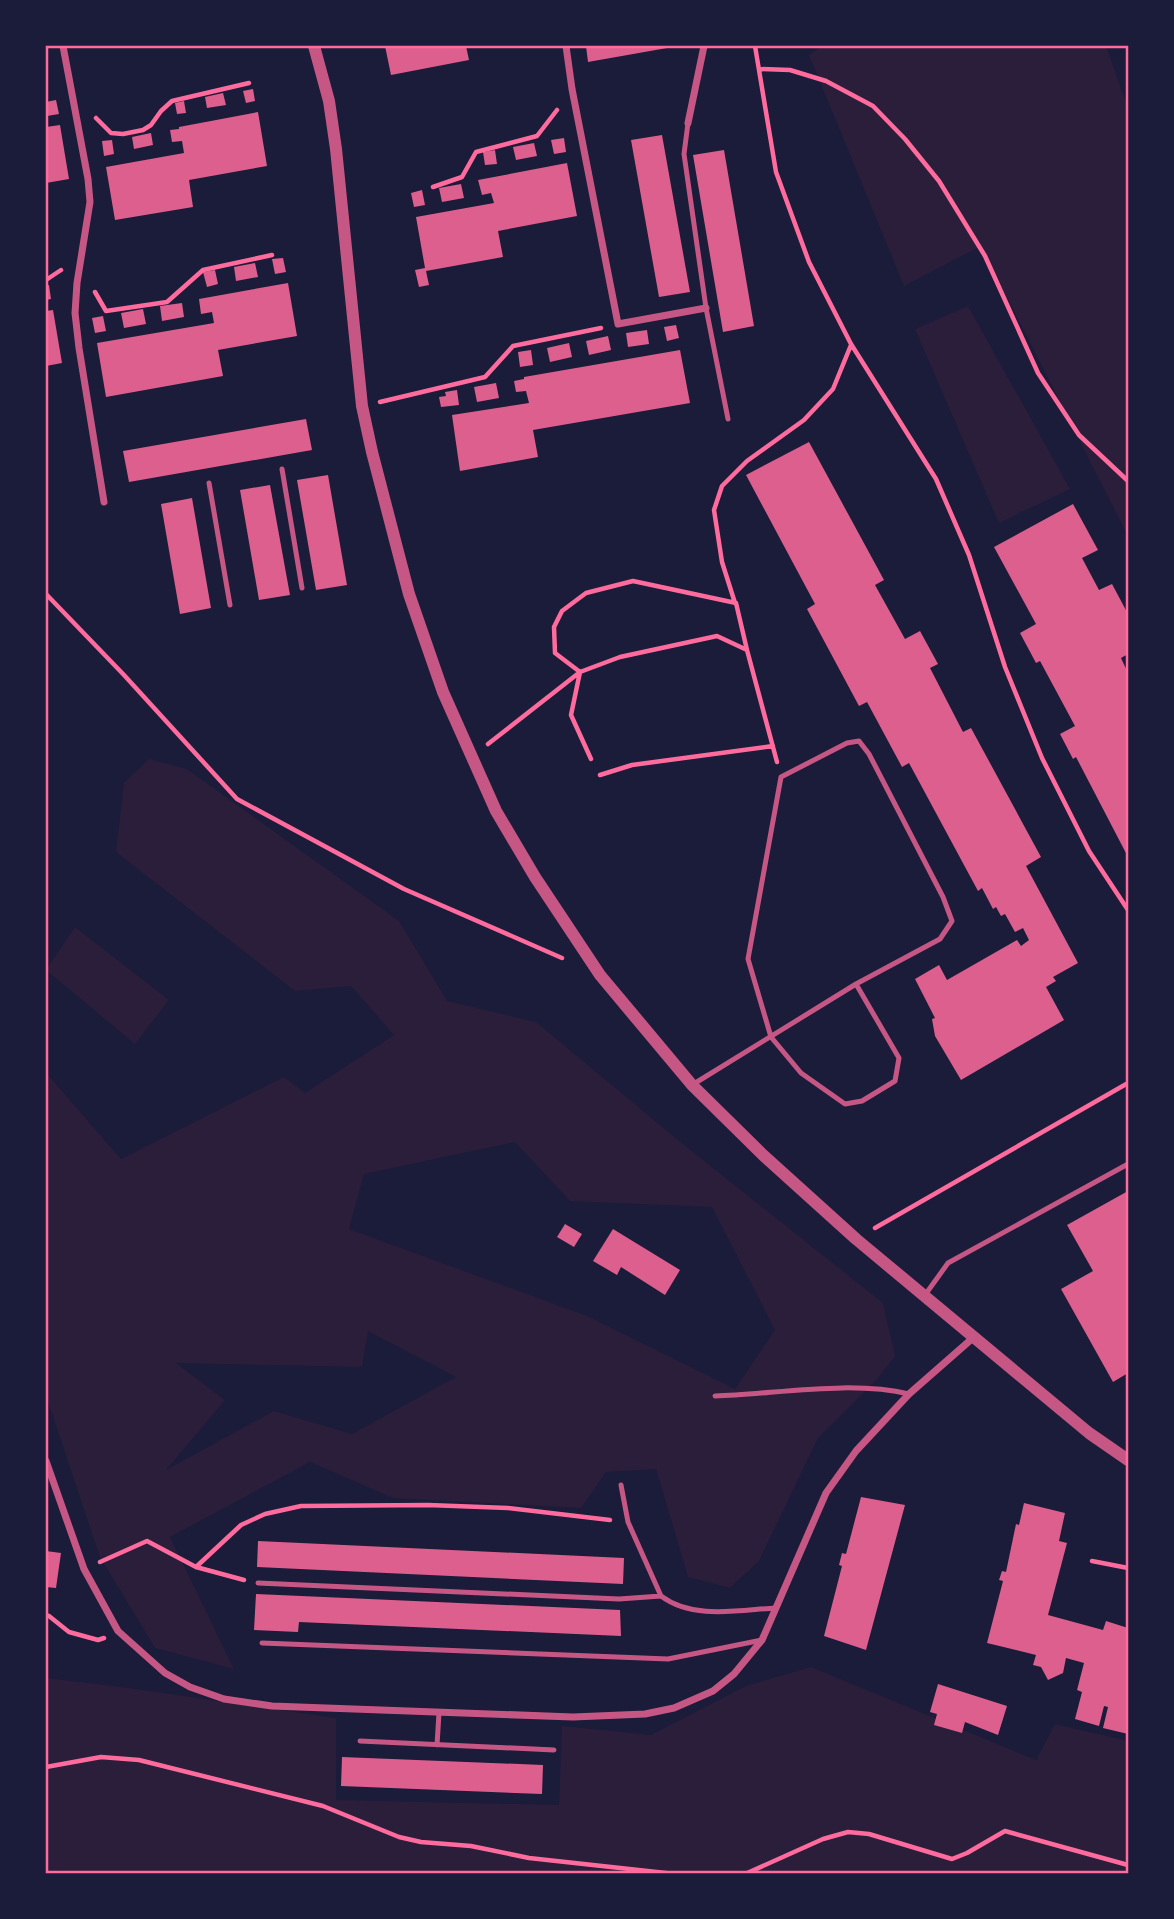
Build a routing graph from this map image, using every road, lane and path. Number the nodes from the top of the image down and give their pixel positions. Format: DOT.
graph roads {
  1 [pos="63,46"];
  2 [pos="314,46"];
  3 [pos="566,46"];
  4 [pos="704,46"];
  5 [pos="755,46"];
  6 [pos="760,69"];
  7 [pos="249,83"];
  8 [pos="572,89"];
  9 [pos="76,109"];
  10 [pos="688,122"];
  11 [pos="433,187"];
  12 [pos="272,255"];
  13 [pos="77,283"];
  14 [pos="706,309"];
  15 [pos="618,324"];
  16 [pos="851,344"];
  17 [pos="362,406"];
  18 [pos="728,419"];
  19 [pos="282,469"];
  20 [pos="1129,481"];
  21 [pos="209,483"];
  22 [pos="104,502"];
  23 [pos="302,588"];
  24 [pos="46,594"];
  25 [pos="736,603"];
  26 [pos="230,605"];
  27 [pos="747,650"];
  28 [pos="580,673"];
  29 [pos="773,746"];
  30 [pos="472,757"];
  31 [pos="591,758"];
  32 [pos="600,775"];
  33 [pos="781,776"];
  34 [pos="1129,910"];
  35 [pos="564,959"];
  36 [pos="856,984"];
  37 [pos="771,1037"];
  38 [pos="1129,1083"];
  39 [pos="692,1085"];
  40 [pos="1129,1164"];
  41 [pos="856,1239"];
  42 [pos="925,1295"];
  43 [pos="974,1337"];
  44 [pos="909,1394"];
  45 [pos="715,1396"];
  46 [pos="1129,1460"];
  47 [pos="46,1461"];
  48 [pos="621,1485"];
  49 [pos="628,1522"];
  50 [pos="1092,1562"];
  51 [pos="195,1567"];
  52 [pos="1129,1568"];
  53 [pos="84,1569"];
  54 [pos="258,1583"];
  55 [pos="661,1596"];
  56 [pos="776,1608"];
  57 [pos="50,1616"];
  58 [pos="118,1631"];
  59 [pos="762,1640"];
  60 [pos="262,1643"];
  61 [pos="439,1713"];
  62 [pos="360,1741"];
  63 [pos="437,1745"];
  64 [pos="554,1750"];
  65 [pos="46,1766"];
  66 [pos="1129,1865"];
  67 [pos="675,1874"];
  68 [pos="745,1874"];
  1 -- 9 [label="street"];
  2 -- 17 [label="street"];
  3 -- 8 [label="street"];
  4 -- 10 [label="street"];
  5 -- 6 [label="path"];
  6 -- 16 [label="path"];
  6 -- 20 [label="path"];
  7 -- 9 [label="path"];
  8 -- 11 [label="path"];
  8 -- 15 [label="street"];
  9 -- 13 [label="street"];
  10 -- 14 [label="lane"];
  12 -- 13 [label="path"];
  13 -- 22 [label="street"];
  14 -- 15 [label="street"];
  14 -- 18 [label="lane"];
  15 -- 17 [label="path"];
  16 -- 25 [label="path"];
  16 -- 34 [label="path"];
  17 -- 30 [label="street"];
  19 -- 23 [label="lane"];
  21 -- 26 [label="lane"];
  24 -- 35 [label="path"];
  25 -- 27 [label="path"];
  25 -- 28 [label="path"];
  27 -- 28 [label="path"];
  27 -- 29 [label="path"];
  28 -- 30 [label="path"];
  28 -- 31 [label="path"];
  29 -- 32 [label="path"];
  29 -- 33 [label="path"];
  30 -- 39 [label="street"];
  33 -- 36 [label="lane"];
  33 -- 37 [label="lane"];
  36 -- 37 [label="lane"];
  36 -- 37 [label="lane"];
  37 -- 39 [label="lane"];
  38 -- 41 [label="path"];
  39 -- 41 [label="street"];
  40 -- 42 [label="lane"];
  41 -- 42 [label="street"];
  42 -- 43 [label="street"];
  43 -- 44 [label="street"];
  43 -- 46 [label="street"];
  44 -- 45 [label="lane"];
  44 -- 56 [label="street"];
  47 -- 53 [label="street"];
  48 -- 49 [label="lane"];
  49 -- 51 [label="path"];
  49 -- 55 [label="lane"];
  50 -- 52 [label="path"];
  51 -- 53 [label="path"];
  51 -- 54 [label="path"];
  53 -- 58 [label="street"];
  54 -- 55 [label="lane"];
  55 -- 56 [label="lane"];
  56 -- 59 [label="street"];
  57 -- 58 [label="path"];
  58 -- 61 [label="street"];
  59 -- 60 [label="lane"];
  59 -- 61 [label="street"];
  61 -- 63 [label="lane"];
  62 -- 63 [label="lane"];
  63 -- 64 [label="lane"];
  65 -- 67 [label="path"];
  66 -- 68 [label="path"];
}
